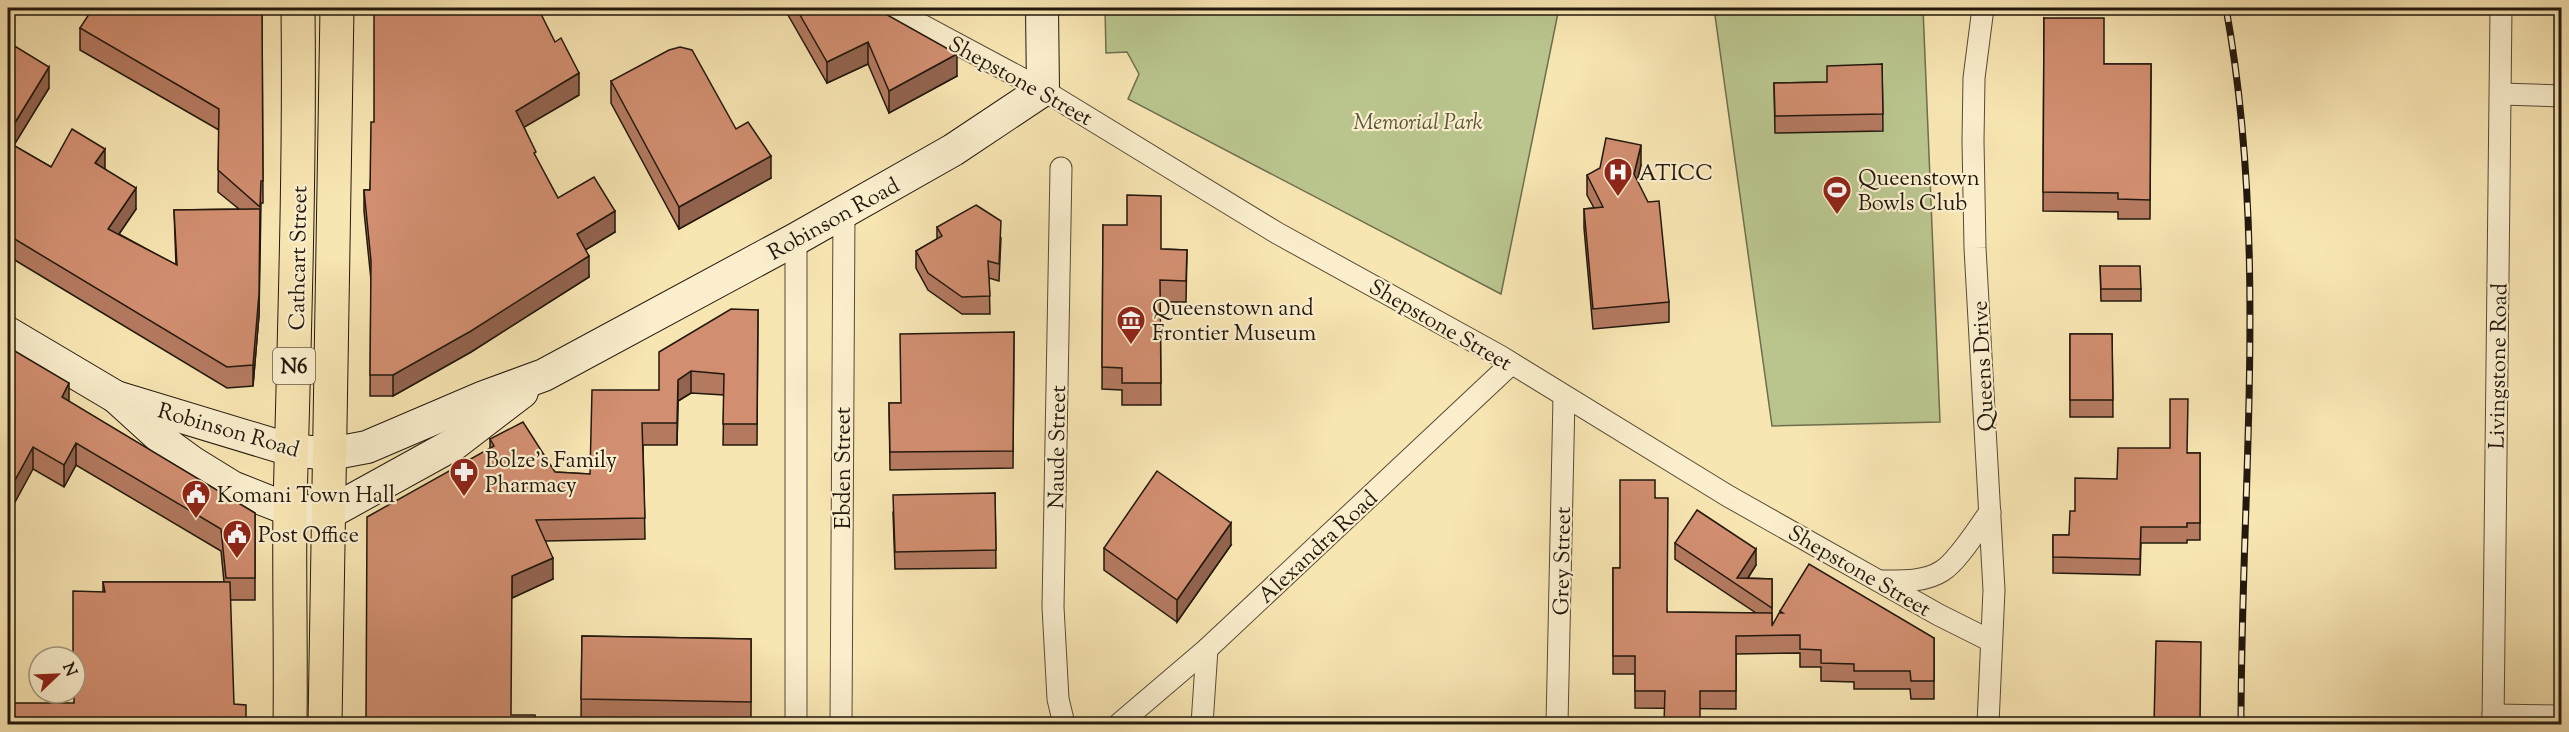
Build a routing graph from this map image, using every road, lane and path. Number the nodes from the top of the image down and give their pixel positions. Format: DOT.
graph roads {
  1 [pos="298,8"];
  2 [pos="338,8"];
  3 [pos="890,8"];
  4 [pos="1042,8"];
  5 [pos="1983,8"];
  6 [pos="2501,8"];
  7 [pos="1043,90"];
  8 [pos="2501,93"];
  9 [pos="2562,96"];
  10 [pos="1061,168"];
  11 [pos="844,212"];
  12 [pos="796,239"];
  13 [pos="8,333"];
  14 [pos="1511,364"];
  15 [pos="544,375"];
  16 [pos="116,397"];
  17 [pos="1564,397"];
  18 [pos="291,450"];
  19 [pos="330,454"];
  20 [pos="290,510"];
  21 [pos="1990,512"];
  22 [pos="329,513"];
  23 [pos="1881,581"];
  24 [pos="1991,641"];
  25 [pos="1207,649"];
  26 [pos="2562,716"];
  27 [pos="2493,720"];
  28 [pos="1130,721"];
  29 [pos="290,724"];
  30 [pos="325,724"];
  31 [pos="796,724"];
  32 [pos="841,724"];
  33 [pos="1064,724"];
  34 [pos="1202,724"];
  35 [pos="1557,724"];
  36 [pos="1988,724"];
  1 -- 18 [label="highway, Cathcart Street / N6"];
  2 -- 19 [label="highway, Cathcart Street / N6"];
  3 -- 7 [label="street, Shepstone Street"];
  4 -- 7 [label="street"];
  5 -- 21 [label="street, Queens Drive"];
  6 -- 8 [label="street, Livingstone Road"];
  7 -- 11 [label="street, Robinson Road"];
  7 -- 14 [label="street, Shepstone Street"];
  8 -- 9 [label="street"];
  8 -- 27 [label="street, Livingstone Road"];
  10 -- 33 [label="street, Naude Street"];
  11 -- 12 [label="street, Robinson Road"];
  11 -- 32 [label="street, Ebden Street"];
  12 -- 15 [label="street, Robinson Road"];
  12 -- 31 [label="street, Ebden Street"];
  13 -- 16 [label="street, Robinson Road"];
  14 -- 17 [label="street, Shepstone Street"];
  14 -- 25 [label="street, Alexandra Road"];
  15 -- 19 [label="street, Robinson Road"];
  15 -- 22 [label="street, Robinson Road"];
  16 -- 18 [label="street, Robinson Road"];
  16 -- 20 [label="street, Robinson Road"];
  17 -- 23 [label="street, Shepstone Street"];
  17 -- 35 [label="street, Grey Street"];
  18 -- 19 [label="street, Robinson Road"];
  18 -- 20 [label="highway, Cathcart Street / N6"];
  19 -- 22 [label="highway, Cathcart Street / N6"];
  20 -- 22 [label="street, Robinson Road"];
  20 -- 29 [label="highway, Cathcart Street / N6"];
  21 -- 23 [label="street"];
  21 -- 24 [label="street, Queens Drive"];
  22 -- 30 [label="highway, Cathcart Street / N6"];
  23 -- 24 [label="street, Shepstone Street"];
  24 -- 36 [label="street, Queens Drive"];
  25 -- 28 [label="street, Alexandra Road"];
  25 -- 34 [label="street"];
  26 -- 27 [label="street"];
}
